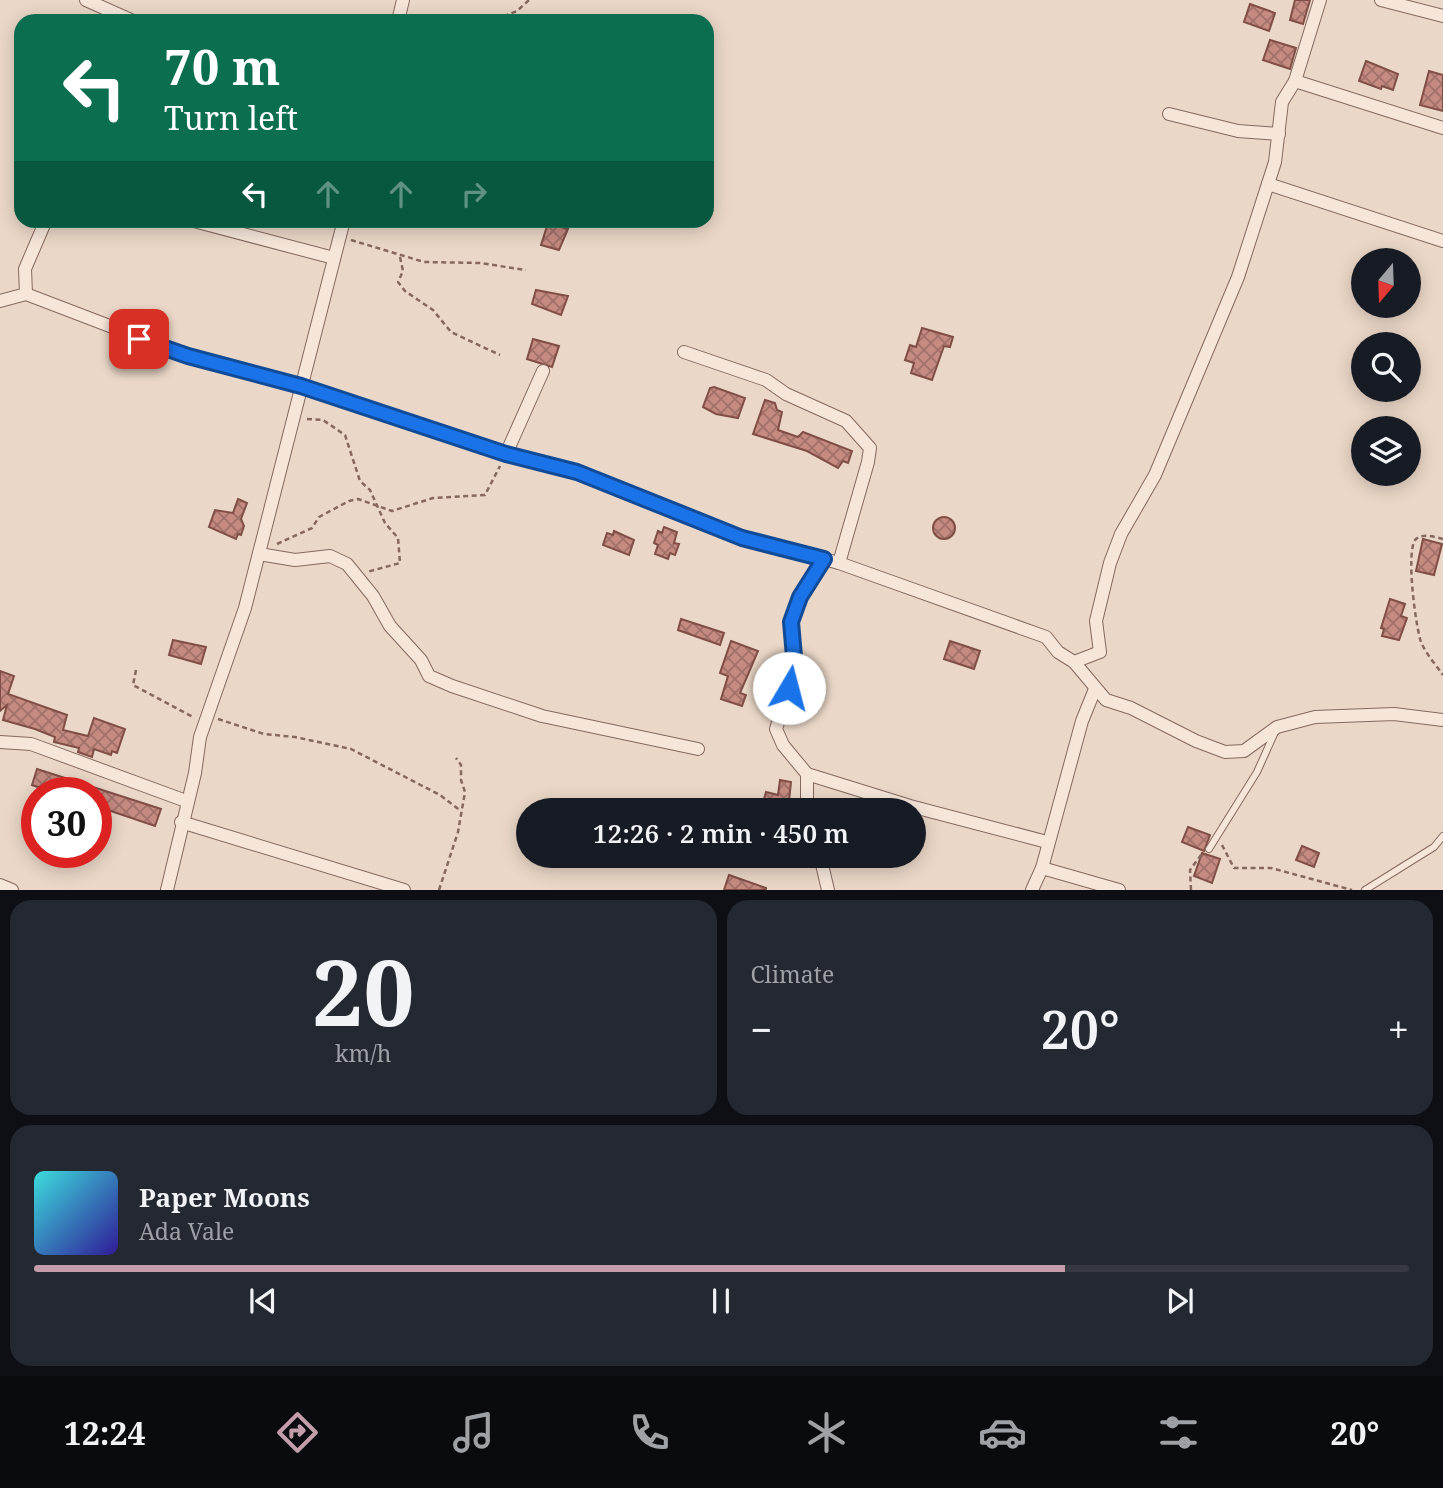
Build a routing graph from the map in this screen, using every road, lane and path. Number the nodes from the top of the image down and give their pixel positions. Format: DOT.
graph roads {
  1 [pos="86,0"];
  2 [pos="529,0"];
  3 [pos="1320,0"];
  4 [pos="1381,0"];
  5 [pos="117,14"];
  6 [pos="507,14"];
  7 [pos="1443,16"];
  8 [pos="1295,82"];
  9 [pos="1169,114"];
  10 [pos="1443,128"];
  11 [pos="1279,134"];
  12 [pos="1268,184"];
  13 [pos="43,228"];
  14 [pos="220,228"];
  15 [pos="342,228"];
  16 [pos="340,236"];
  17 [pos="1443,241"];
  18 [pos="400,257"];
  19 [pos="334,258"];
  20 [pos="526,270"];
  21 [pos="26,294"];
  22 [pos="0,301"];
  23 [pos="684,352"];
  24 [pos="500,355"];
  25 [pos="542,371"];
  26 [pos="301,386"];
  27 [pos="293,418"];
  28 [pos="506,454"];
  29 [pos="377,506"];
  30 [pos="1443,538"];
  31 [pos="259,554"];
  32 [pos="824,559"];
  33 [pos="839,563"];
  34 [pos="357,575"];
  35 [pos="1074,662"];
  36 [pos="136,670"];
  37 [pos="1443,675"];
  38 [pos="1095,689"];
  39 [pos="1443,720"];
  40 [pos="1277,727"];
  41 [pos="201,733"];
  42 [pos="0,742"];
  43 [pos="698,749"];
  44 [pos="456,758"];
  45 [pos="807,774"];
  46 [pos="807,798"];
  47 [pos="187,801"];
  48 [pos="461,811"];
  49 [pos="181,822"];
  50 [pos="1443,836"];
  51 [pos="1047,842"];
  52 [pos="1209,849"];
  53 [pos="823,868"];
  54 [pos="1042,868"];
  55 [pos="0,885"];
  56 [pos="12,890"];
  57 [pos="167,890"];
  58 [pos="404,890"];
  59 [pos="439,890"];
  60 [pos="828,890"];
  61 [pos="1032,890"];
  62 [pos="1119,890"];
  63 [pos="1191,890"];
  64 [pos="1352,890"];
  65 [pos="1365,890"];
  1 -- 5 [label="street"];
  2 -- 6 [label="path"];
  3 -- 8 [label="street"];
  4 -- 7 [label="street"];
  8 -- 10 [label="street"];
  8 -- 11 [label="street"];
  9 -- 11 [label="street"];
  11 -- 12 [label="street"];
  12 -- 17 [label="street"];
  12 -- 35 [label="street"];
  13 -- 21 [label="street"];
  14 -- 19 [label="street"];
  15 -- 16 [label="street"];
  16 -- 18 [label="path"];
  16 -- 19 [label="street"];
  18 -- 20 [label="path"];
  18 -- 24 [label="path"];
  19 -- 26 [label="street"];
  21 -- 22 [label="street"];
  21 -- 26 [label="street"];
  23 -- 33 [label="street"];
  25 -- 28 [label="street"];
  26 -- 27 [label="street"];
  26 -- 28 [label="street"];
  27 -- 29 [label="path"];
  27 -- 31 [label="street"];
  28 -- 29 [label="path"];
  28 -- 32 [label="street"];
  29 -- 31 [label="path"];
  29 -- 34 [label="path"];
  30 -- 37 [label="path"];
  31 -- 34 [label="street"];
  31 -- 41 [label="street"];
  32 -- 33 [label="street"];
  32 -- 45 [label="street"];
  33 -- 35 [label="street"];
  34 -- 43 [label="street"];
  35 -- 38 [label="street"];
  36 -- 41 [label="path"];
  38 -- 40 [label="street"];
  38 -- 51 [label="street"];
  39 -- 40 [label="street"];
  40 -- 52 [label="lane"];
  41 -- 47 [label="street"];
  41 -- 48 [label="path"];
  42 -- 47 [label="street"];
  44 -- 48 [label="path"];
  45 -- 46 [label="street"];
  45 -- 51 [label="street"];
  47 -- 49 [label="street"];
  48 -- 59 [label="path"];
  49 -- 57 [label="street"];
  49 -- 58 [label="street"];
  50 -- 65 [label="lane"];
  51 -- 54 [label="street"];
  52 -- 63 [label="path"];
  52 -- 64 [label="path"];
  53 -- 60 [label="street"];
  54 -- 61 [label="street"];
  54 -- 62 [label="street"];
  55 -- 56 [label="street"];
}
